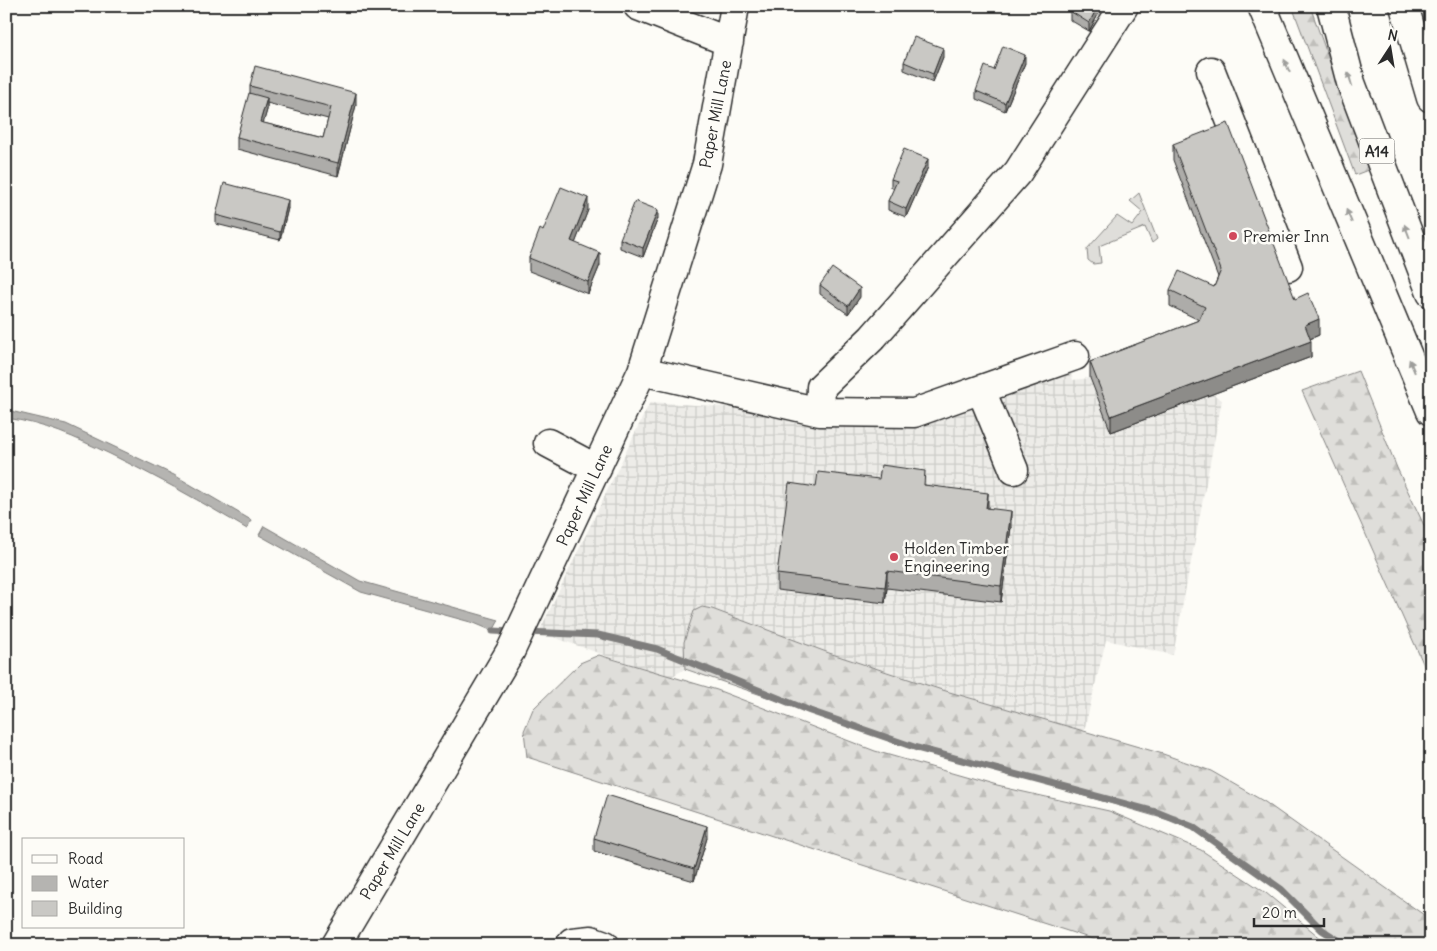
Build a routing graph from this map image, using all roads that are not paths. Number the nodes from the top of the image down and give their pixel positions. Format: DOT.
graph roads {
  1 [pos="638,6"];
  2 [pos="736,6"];
  3 [pos="1124,6"];
  4 [pos="1262,6"];
  5 [pos="1331,6"];
  6 [pos="1404,6"];
  7 [pos="729,42"];
  8 [pos="1211,71"];
  9 [pos="1431,98"];
  10 [pos="1288,267"];
  11 [pos="1431,293"];
  12 [pos="1075,356"];
  13 [pos="642,371"];
  14 [pos="981,390"];
  15 [pos="1431,411"];
  16 [pos="820,412"];
  17 [pos="548,444"];
  18 [pos="597,469"];
  19 [pos="1014,470"];
  20 [pos="336,945"];
  21 [pos="570,945"];
  22 [pos="605,945"];
  1 -- 7 [label="main road"];
  2 -- 7 [label="main road, Paper Mill Lane"];
  3 -- 16 [label="main road"];
  15 -- 4 [label="main road, one-way"];
  11 -- 5 [label="main road, A14, one-way"];
  6 -- 9 [label="main road"];
  7 -- 13 [label="main road, Paper Mill Lane"];
  8 -- 10 [label="main road"];
  12 -- 14 [label="main road"];
  13 -- 16 [label="main road"];
  13 -- 18 [label="main road, Paper Mill Lane"];
  14 -- 16 [label="main road"];
  14 -- 19 [label="main road"];
  17 -- 18 [label="main road"];
  18 -- 20 [label="main road, Paper Mill Lane"];
  21 -- 22 [label="main road"];
}
